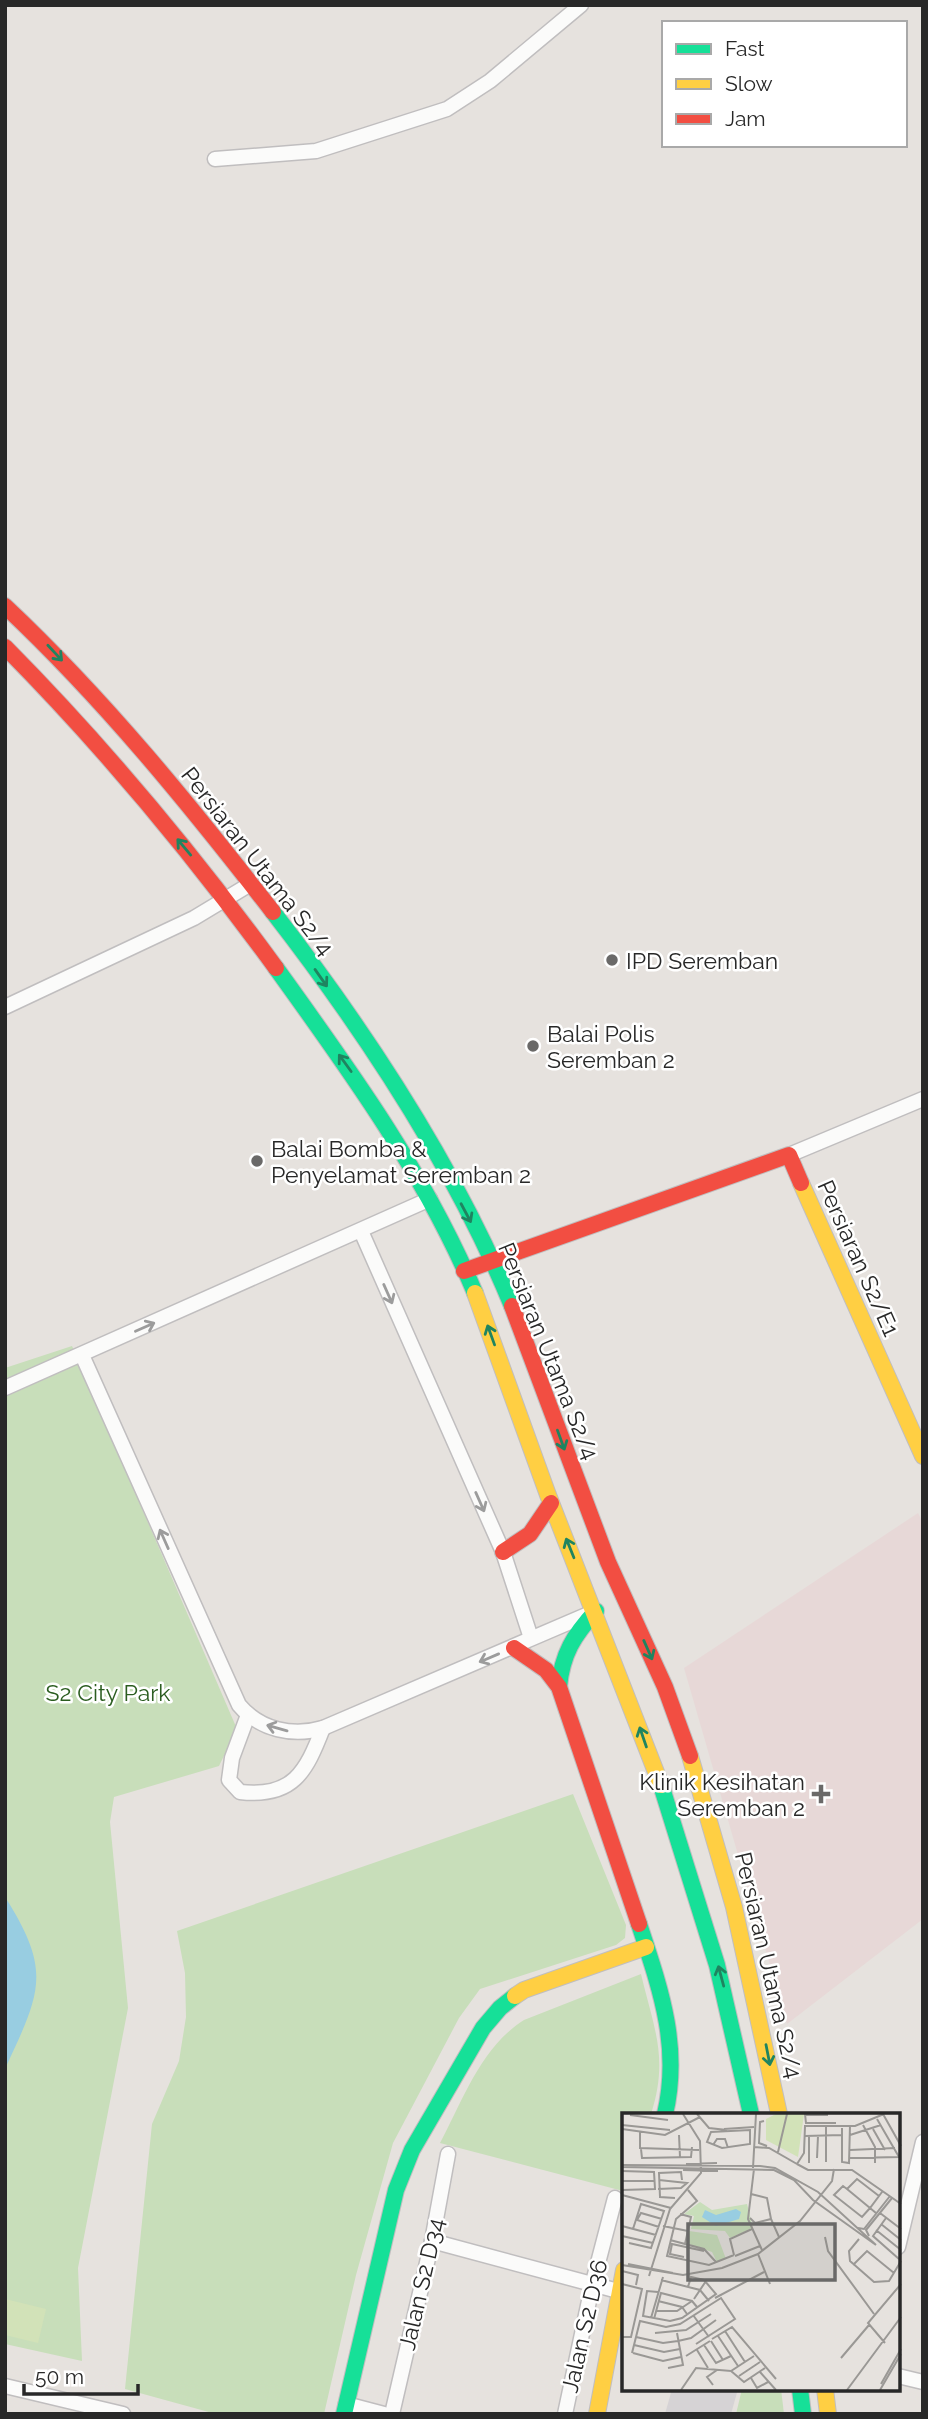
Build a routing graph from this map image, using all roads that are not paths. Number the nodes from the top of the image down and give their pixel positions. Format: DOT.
graph roads {
  1 [pos="581,5"];
  2 [pos="215,159"];
  3 [pos="5,606"];
  4 [pos="5,647"];
  5 [pos="252,883"];
  6 [pos="227,900"];
  7 [pos="5,1007"];
  8 [pos="388,1075"];
  9 [pos="365,1091"];
  10 [pos="923,1099"];
  11 [pos="789,1155"];
  12 [pos="430,1199"];
  13 [pos="361,1231"];
  14 [pos="492,1262"];
  15 [pos="464,1270"];
  16 [pos="82,1355"];
  17 [pos="5,1388"];
  18 [pos="923,1456"];
  19 [pos="551,1503"];
  20 [pos="503,1552"];
  21 [pos="609,1565"];
  22 [pos="596,1611"];
  23 [pos="531,1638"];
  24 [pos="514,1648"];
  25 [pos="559,1687"];
  26 [pos="248,1715"];
  27 [pos="323,1728"];
  28 [pos="646,1947"];
  29 [pos="665,2113"];
  30 [pos="751,2113"];
  31 [pos="779,2113"];
  32 [pos="923,2142"];
  33 [pos="449,2154"];
  34 [pos="615,2199"];
  35 [pos="900,2239"];
  36 [pos="432,2241"];
  37 [pos="622,2277"];
  38 [pos="593,2283"];
  39 [pos="618,2291"];
  40 [pos="900,2376"];
  41 [pos="923,2382"];
  42 [pos="5,2386"];
  43 [pos="800,2391"];
  44 [pos="825,2391"];
  45 [pos="345,2409"];
  46 [pos="123,2414"];
  47 [pos="384,2414"];
  48 [pos="392,2414"];
  49 [pos="565,2414"];
  50 [pos="597,2414"];
  51 [pos="803,2414"];
  52 [pos="828,2414"];
  1 -- 2 [label="street"];
  3 -- 5 [label="main road, Persiaran Utama S2/4, one-way"];
  6 -- 4 [label="main road, Persiaran Utama S2/4, one-way"];
  5 -- 6 [label="street"];
  5 -- 8 [label="main road, Persiaran Utama S2/4, one-way"];
  6 -- 7 [label="street"];
  9 -- 6 [label="main road, Persiaran Utama S2/4, one-way"];
  8 -- 9 [label="main road"];
  8 -- 14 [label="main road, Persiaran Utama S2/4, one-way"];
  9 -- 12 [label="main road, Persiaran Utama S2/4"];
  10 -- 11 [label="street"];
  11 -- 14 [label="main road"];
  11 -- 18 [label="main road, Persiaran S2/E1"];
  12 -- 13 [label="street"];
  12 -- 15 [label="main road, Persiaran Utama S2/4"];
  16 -- 13 [label="street, one-way"];
  13 -- 20 [label="street, one-way"];
  14 -- 15 [label="main road"];
  14 -- 21 [label="main road, Persiaran Utama S2/4, one-way"];
  19 -- 15 [label="main road, Persiaran Utama S2/4, one-way"];
  16 -- 17 [label="street"];
  26 -- 16 [label="street, one-way"];
  19 -- 20 [label="main road"];
  22 -- 19 [label="main road, Persiaran Utama S2/4, one-way"];
  20 -- 23 [label="street"];
  21 -- 22 [label="main road"];
  21 -- 31 [label="main road, Persiaran Utama S2/4, one-way"];
  22 -- 23 [label="street"];
  22 -- 25 [label="main road"];
  30 -- 22 [label="main road, Persiaran Utama S2/4, one-way"];
  23 -- 24 [label="street"];
  24 -- 25 [label="main road"];
  24 -- 27 [label="street, one-way"];
  25 -- 28 [label="main road"];
  27 -- 26 [label="street, one-way"];
  26 -- 27 [label="street"];
  28 -- 29 [label="main road"];
  28 -- 45 [label="main road"];
  32 -- 35 [label="street"];
  33 -- 36 [label="street, Jalan S2 D34"];
  34 -- 38 [label="street, Jalan S2 D36"];
  36 -- 38 [label="street"];
  36 -- 48 [label="street, Jalan S2 D34"];
  37 -- 39 [label="main road"];
  38 -- 39 [label="street"];
  38 -- 49 [label="street, Jalan S2 D36"];
  39 -- 50 [label="main road"];
  40 -- 41 [label="street"];
  42 -- 46 [label="street"];
  43 -- 51 [label="main road"];
  44 -- 52 [label="main road"];
  45 -- 47 [label="street"];
}
